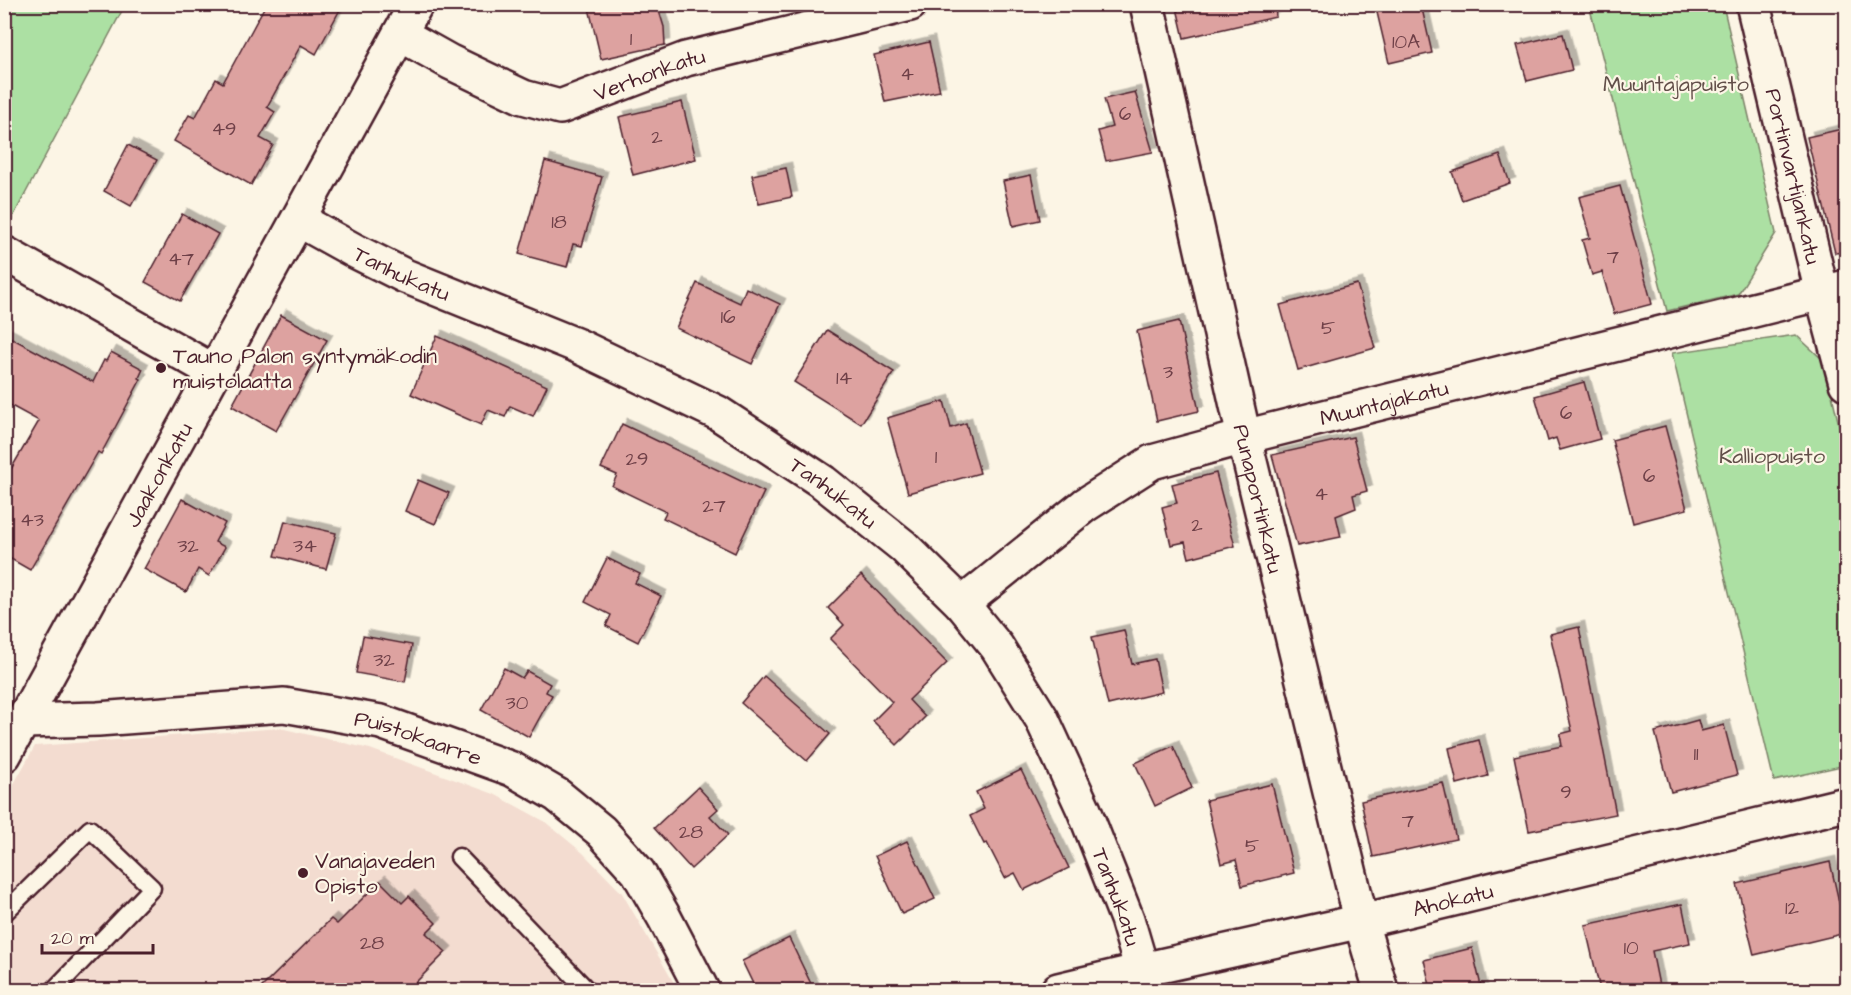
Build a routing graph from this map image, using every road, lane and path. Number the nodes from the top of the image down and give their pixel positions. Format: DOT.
graph roads {
  1 [pos="416,4"];
  2 [pos="910,4"];
  3 [pos="1147,4"];
  4 [pos="1753,4"];
  5 [pos="400,34"];
  6 [pos="299,220"];
  7 [pos="4,253"];
  8 [pos="1834,290"];
  9 [pos="214,372"];
  10 [pos="1846,383"];
  11 [pos="1244,437"];
  12 [pos="962,604"];
  13 [pos="24,721"];
  14 [pos="4,755"];
  15 [pos="1846,804"];
  16 [pos="459,858"];
  17 [pos="4,913"];
  18 [pos="1362,921"];
  19 [pos="1144,980"];
  20 [pos="54,990"];
  21 [pos="587,990"];
  22 [pos="702,990"];
  23 [pos="1058,990"];
  24 [pos="1381,990"];
  1 -- 5 [label="street, Jaakonkatu"];
  2 -- 5 [label="street, Verhonkatu"];
  3 -- 11 [label="street, Punaportinkatu"];
  4 -- 8 [label="street, Portinvartijankatu"];
  5 -- 6 [label="street, Jaakonkatu"];
  6 -- 9 [label="street, Jaakonkatu"];
  6 -- 12 [label="street, Tanhukatu"];
  7 -- 9 [label="street"];
  8 -- 10 [label="street, Portinvartijankatu"];
  8 -- 11 [label="street, Muuntajakatu"];
  9 -- 13 [label="street, Jaakonkatu"];
  11 -- 12 [label="street, Muuntajakatu"];
  11 -- 18 [label="street, Punaportinkatu"];
  12 -- 19 [label="street, Tanhukatu"];
  13 -- 14 [label="street, Jaakonkatu"];
  13 -- 22 [label="street, Puistokaarre"];
  15 -- 18 [label="street, Ahokatu"];
  16 -- 21 [label="lane"];
  17 -- 20 [label="lane"];
  18 -- 19 [label="street, Ahokatu"];
  18 -- 24 [label="street, Punaportinkatu"];
  19 -- 23 [label="street, Ahokatu"];
}
